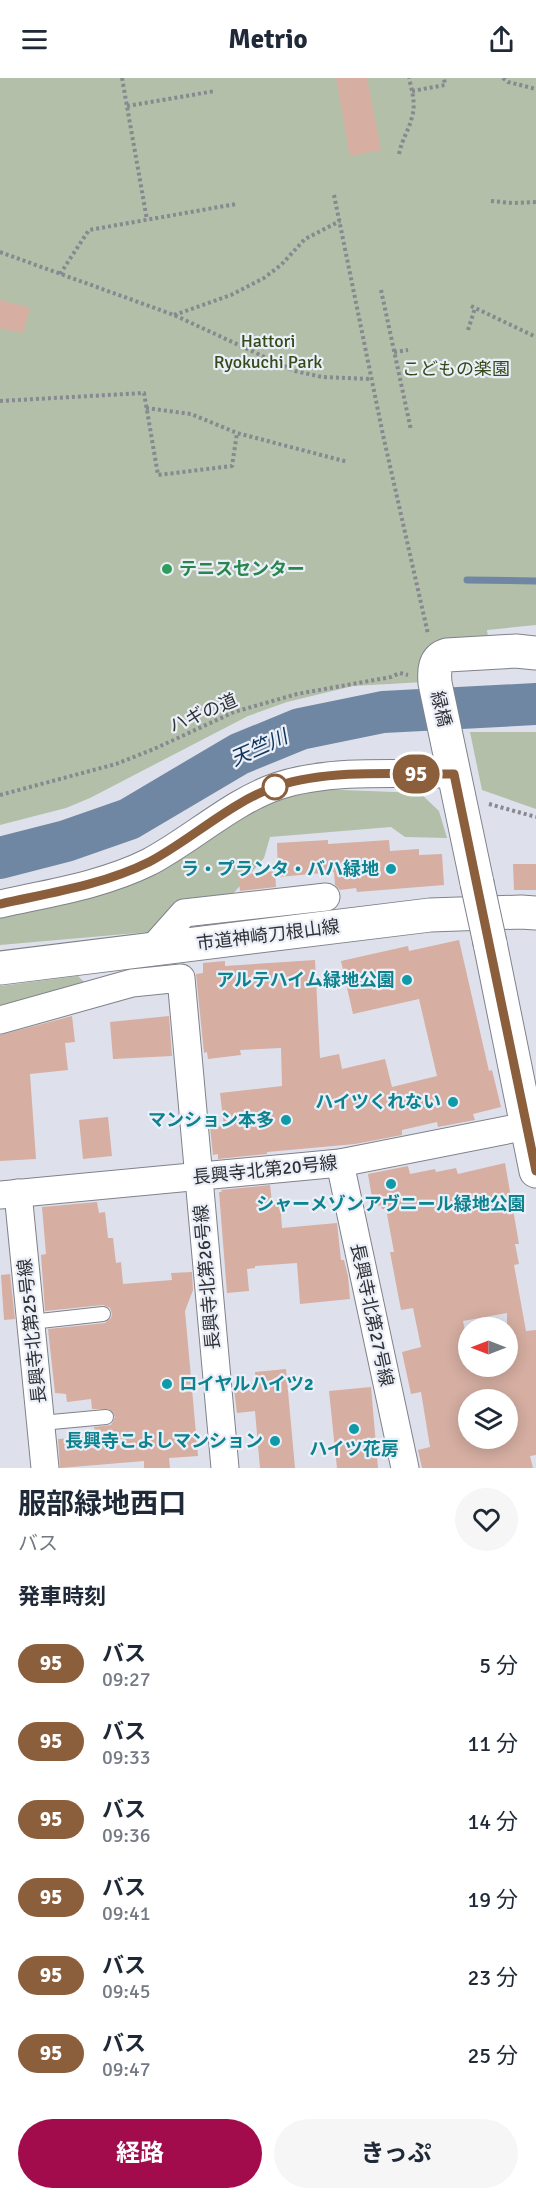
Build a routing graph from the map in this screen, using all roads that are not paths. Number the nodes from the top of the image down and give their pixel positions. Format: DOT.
graph roads {
  1 [pos="536,653"];
  2 [pos="454,774"];
  3 [pos="326,897"];
  4 [pos="0,904"];
  5 [pos="536,913"];
  6 [pos="152,949"];
  7 [pos="0,968"];
  8 [pos="0,1020"];
  9 [pos="526,1126"];
  10 [pos="340,1163"];
  11 [pos="536,1171"];
  12 [pos="198,1176"];
  13 [pos="9,1194"];
  14 [pos="103,1314"];
  15 [pos="31,1322"];
  16 [pos="106,1417"];
  17 [pos="41,1423"];
  18 [pos="45,1468"];
  19 [pos="225,1468"];
  20 [pos="405,1468"];
  1 -- 2 [label="street, 緑橋"];
  2 -- 4 [label="street"];
  2 -- 9 [label="street, 緑橋, bridge"];
  3 -- 6 [label="street"];
  5 -- 6 [label="street, 市道神崎刀根山線"];
  6 -- 7 [label="street, 市道神崎刀根山線"];
  8 -- 12 [label="street, 長興寺北第26号線"];
  9 -- 10 [label="street, 長興寺北第20号線"];
  9 -- 11 [label="street, 緑橋"];
  10 -- 12 [label="street, 長興寺北第20号線"];
  10 -- 20 [label="street, 長興寺北第27号線"];
  12 -- 13 [label="street, 長興寺北第20号線"];
  12 -- 19 [label="street, 長興寺北第26号線"];
  13 -- 15 [label="street, 長興寺北第25号線"];
  14 -- 15 [label="lane"];
  15 -- 17 [label="street, 長興寺北第25号線"];
  16 -- 17 [label="lane"];
  17 -- 18 [label="street, 長興寺北第25号線"];
}
